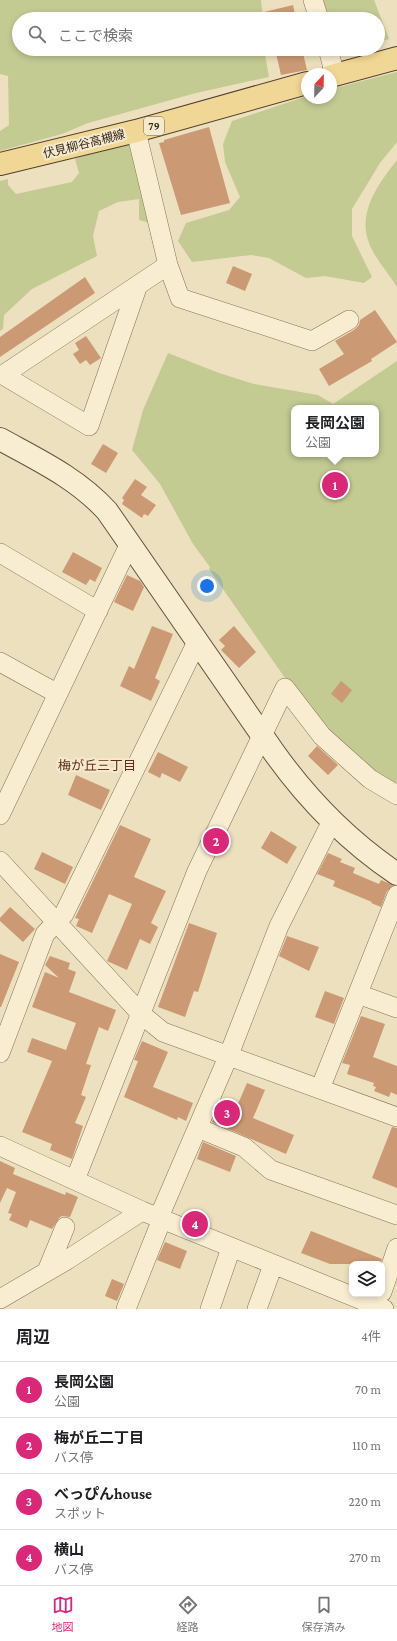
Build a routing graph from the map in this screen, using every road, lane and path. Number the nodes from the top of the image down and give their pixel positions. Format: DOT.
graph roads {
  1 [pos="313,0"];
  2 [pos="317,12"];
  3 [pos="329,56"];
  4 [pos="397,58"];
  5 [pos="332,68"];
  6 [pos="337,74"];
  7 [pos="301,85"];
  8 [pos="136,131"];
  9 [pos="0,164"];
  10 [pos="168,265"];
  11 [pos="138,285"];
  12 [pos="349,320"];
  13 [pos="0,439"];
  14 [pos="130,542"];
  15 [pos="0,553"];
  16 [pos="98,611"];
  17 [pos="198,642"];
  18 [pos="0,662"];
  19 [pos="58,694"];
  20 [pos="262,736"];
  21 [pos="397,795"];
  22 [pos="0,815"];
  23 [pos="332,821"];
  24 [pos="0,861"];
  25 [pos="397,874"];
  26 [pos="397,895"];
  27 [pos="56,923"];
  28 [pos="358,994"];
  29 [pos="397,1008"];
  30 [pos="141,1014"];
  31 [pos="0,1053"];
  32 [pos="228,1056"];
  33 [pos="320,1089"];
  34 [pos="397,1117"];
  35 [pos="198,1128"];
  36 [pos="0,1146"];
  37 [pos="75,1180"];
  38 [pos="397,1215"];
  39 [pos="154,1216"];
  40 [pos="65,1227"];
  41 [pos="231,1248"];
  42 [pos="397,1248"];
  43 [pos="273,1265"];
  44 [pos="47,1272"];
  45 [pos="0,1299"];
  46 [pos="381,1300"];
  47 [pos="126,1309"];
  48 [pos="210,1309"];
  49 [pos="257,1309"];
  1 -- 2 [label="street"];
  3 -- 5 [label="street"];
  4 -- 6 [label="main road"];
  7 -- 8 [label="main road, 伏見柳谷高槻線 / 79"];
  8 -- 9 [label="main road, 伏見柳谷高槻線 / 79"];
  8 -- 10 [label="street"];
  10 -- 11 [label="street"];
  10 -- 12 [label="street"];
  11 -- 11 [label="street"];
  13 -- 14 [label="street"];
  14 -- 16 [label="street"];
  14 -- 17 [label="street"];
  15 -- 16 [label="street"];
  16 -- 19 [label="street"];
  17 -- 20 [label="street"];
  17 -- 27 [label="street"];
  18 -- 19 [label="street"];
  19 -- 22 [label="street"];
  20 -- 21 [label="street"];
  20 -- 23 [label="street"];
  20 -- 30 [label="street"];
  23 -- 25 [label="street"];
  23 -- 32 [label="street"];
  24 -- 27 [label="street"];
  26 -- 28 [label="street"];
  27 -- 30 [label="street"];
  27 -- 31 [label="street"];
  28 -- 29 [label="street"];
  28 -- 33 [label="street"];
  30 -- 32 [label="street"];
  30 -- 37 [label="street"];
  32 -- 33 [label="street"];
  32 -- 35 [label="street"];
  33 -- 34 [label="street"];
  35 -- 38 [label="street"];
  35 -- 39 [label="street"];
  36 -- 37 [label="street"];
  37 -- 39 [label="street"];
  39 -- 41 [label="street"];
  39 -- 44 [label="street"];
  39 -- 47 [label="street"];
  40 -- 44 [label="street"];
  41 -- 43 [label="street"];
  41 -- 48 [label="street"];
  42 -- 46 [label="street"];
  43 -- 46 [label="street"];
  43 -- 49 [label="street"];
  44 -- 45 [label="street"];
}
